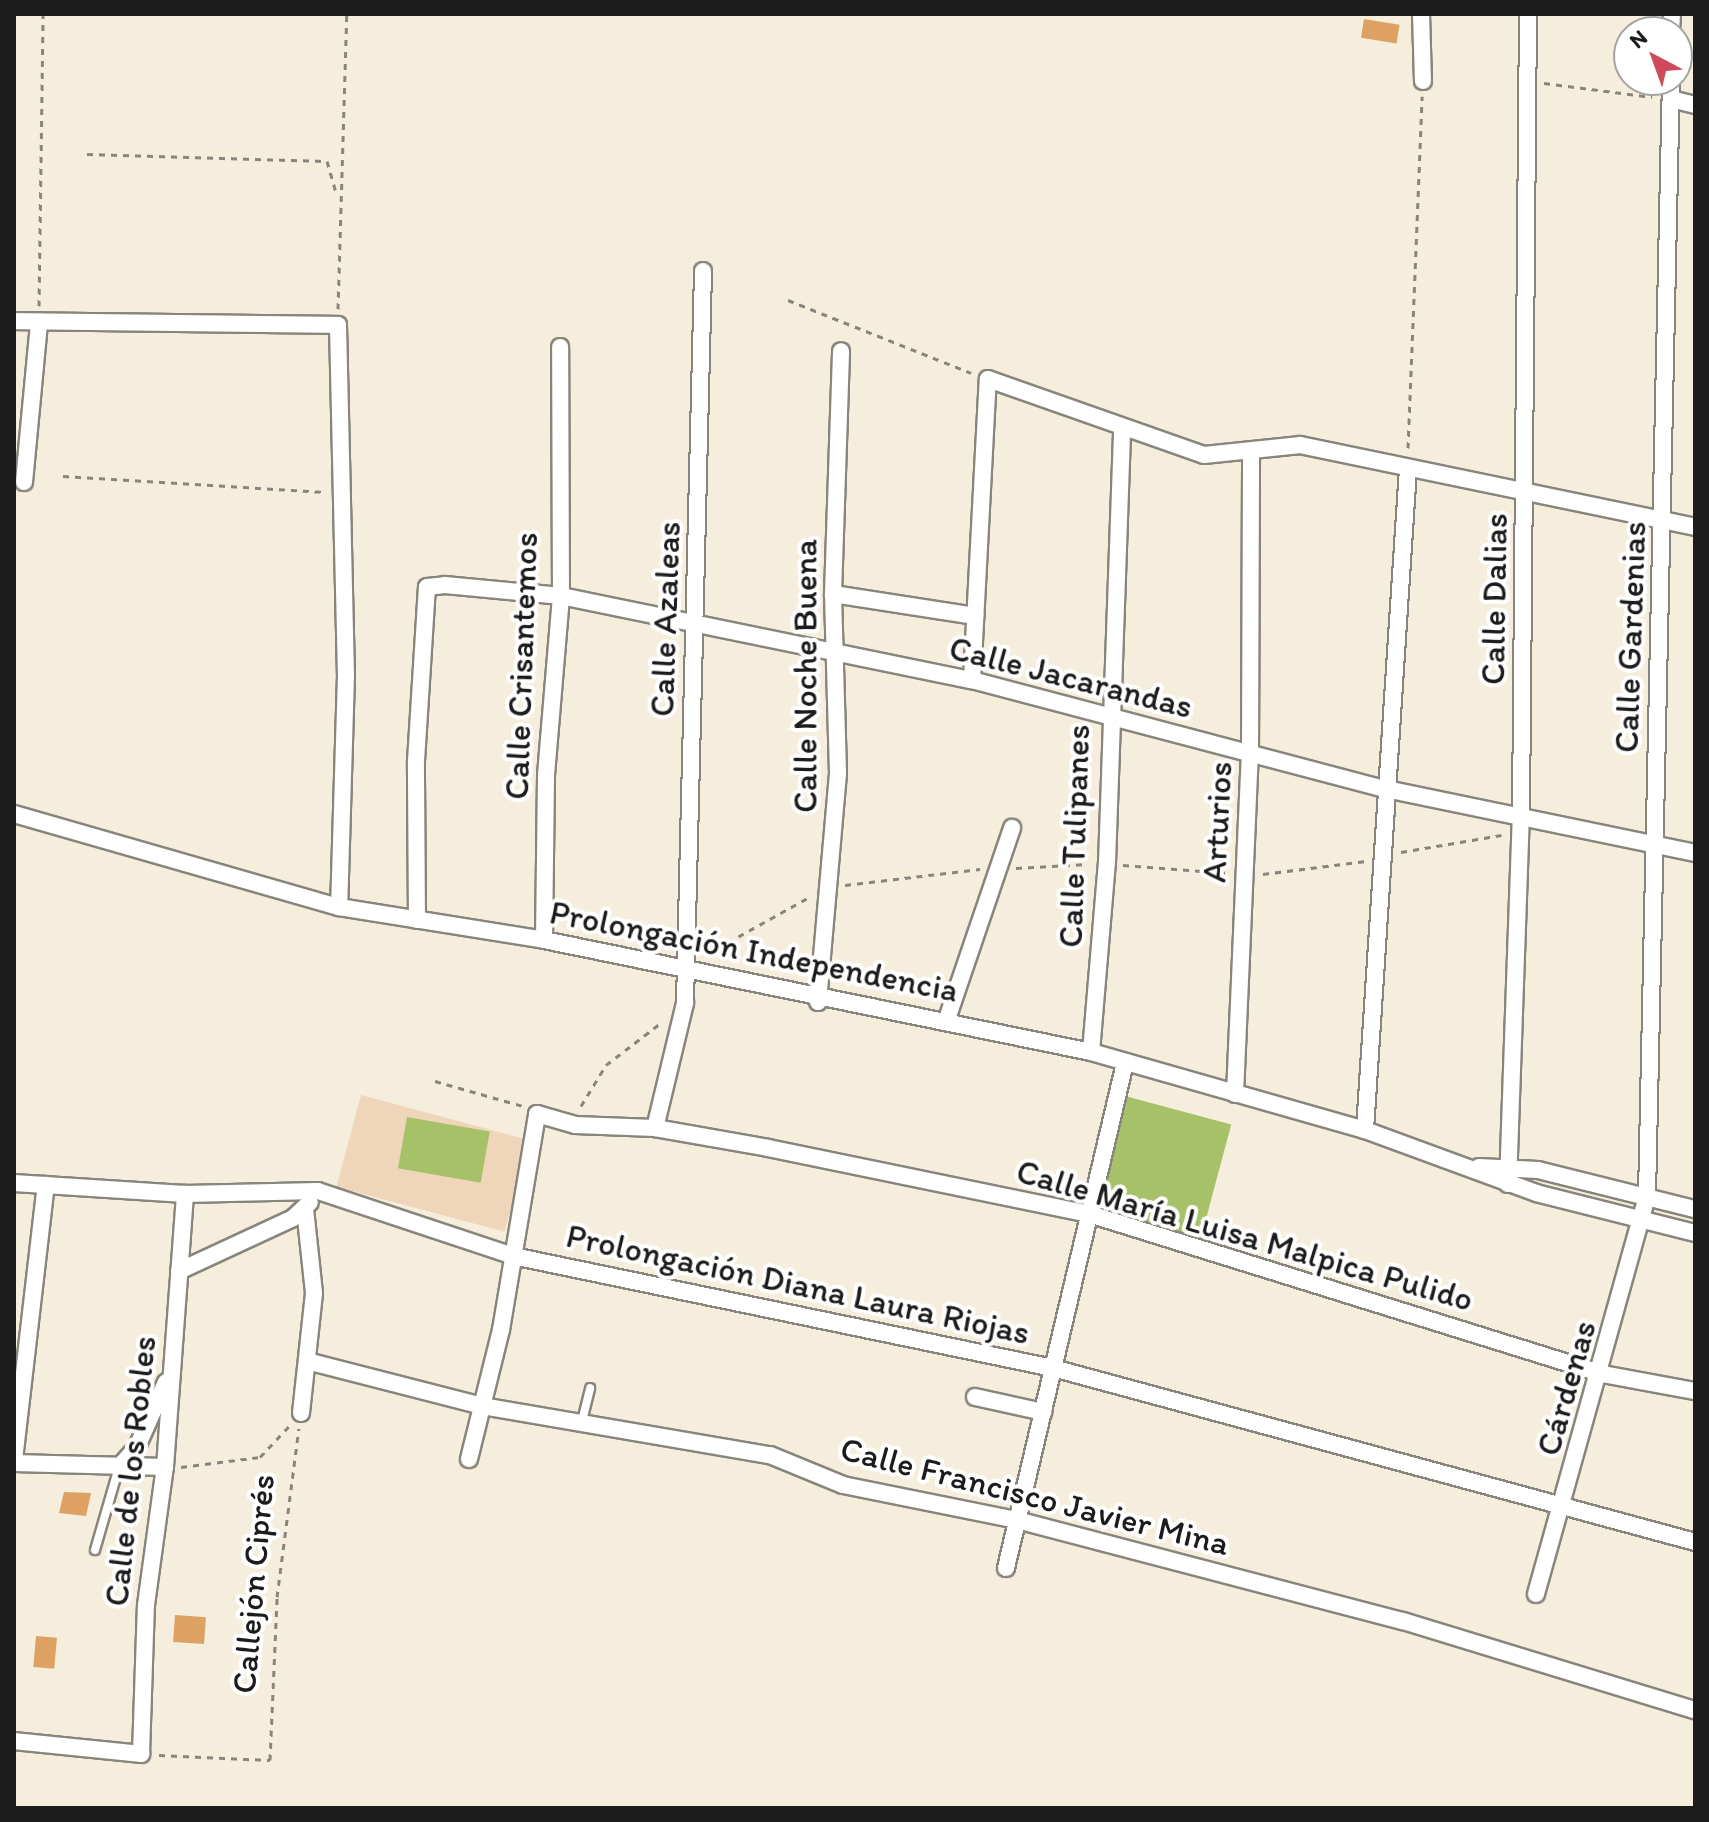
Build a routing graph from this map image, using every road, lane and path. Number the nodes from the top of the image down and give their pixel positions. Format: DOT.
graph roads {
  1 [pos="43,14"];
  2 [pos="347,14"];
  3 [pos="1421,14"];
  4 [pos="1528,14"];
  5 [pos="1423,81"];
  6 [pos="1528,81"];
  7 [pos="1671,96"];
  8 [pos="1671,101"];
  9 [pos="1695,105"];
  10 [pos="87,154"];
  11 [pos="338,196"];
  12 [pos="703,271"];
  13 [pos="788,300"];
  14 [pos="14,321"];
  15 [pos="39,322"];
  16 [pos="338,325"];
  17 [pos="560,347"];
  18 [pos="841,351"];
  19 [pos="988,379"];
  20 [pos="1122,430"];
  21 [pos="1251,456"];
  22 [pos="1408,468"];
  23 [pos="63,476"];
  24 [pos="24,482"];
  25 [pos="1525,490"];
  26 [pos="342,496"];
  27 [pos="1663,521"];
  28 [pos="1695,527"];
  29 [pos="833,594"];
  30 [pos="561,596"];
  31 [pos="975,616"];
  32 [pos="696,624"];
  33 [pos="836,652"];
  34 [pos="972,680"];
  35 [pos="1110,715"];
  36 [pos="1250,755"];
  37 [pos="1386,789"];
  38 [pos="1521,814"];
  39 [pos="15,819"];
  40 [pos="1012,828"];
  41 [pos="1655,840"];
  42 [pos="1695,853"];
  43 [pos="339,907"];
  44 [pos="417,920"];
  45 [pos="544,940"];
  46 [pos="686,968"];
  47 [pos="818,1002"];
  48 [pos="669,1011"];
  49 [pos="947,1019"];
  50 [pos="1091,1052"];
  51 [pos="1125,1063"];
  52 [pos="435,1081"];
  53 [pos="1235,1094"];
  54 [pos="537,1114"];
  55 [pos="575,1125"];
  56 [pos="655,1128"];
  57 [pos="1365,1130"];
  58 [pos="1512,1165"];
  59 [pos="1479,1167"];
  60 [pos="14,1183"];
  61 [pos="1508,1184"];
  62 [pos="46,1185"];
  63 [pos="318,1191"];
  64 [pos="185,1194"];
  65 [pos="1647,1196"];
  66 [pos="305,1209"];
  67 [pos="1695,1209"];
  68 [pos="1089,1214"];
  69 [pos="1641,1220"];
  70 [pos="1695,1233"];
  71 [pos="513,1256"];
  72 [pos="179,1271"];
  73 [pos="307,1361"];
  74 [pos="172,1368"];
  75 [pos="1053,1368"];
  76 [pos="1603,1374"];
  77 [pos="590,1388"];
  78 [pos="1695,1391"];
  79 [pos="975,1397"];
  80 [pos="482,1406"];
  81 [pos="1043,1412"];
  82 [pos="301,1413"];
  83 [pos="581,1425"];
  84 [pos="469,1459"];
  85 [pos="14,1461"];
  86 [pos="119,1467"];
  87 [pos="165,1467"];
  88 [pos="1563,1506"];
  89 [pos="1017,1520"];
  90 [pos="1695,1542"];
  91 [pos="95,1550"];
  92 [pos="1006,1568"];
  93 [pos="1536,1594"];
  94 [pos="1695,1710"];
  95 [pos="14,1741"];
  96 [pos="141,1754"];
  1 -- 15 [label="path"];
  2 -- 11 [label="path"];
  3 -- 5 [label="street"];
  4 -- 6 [label="street, Calle Dalias"];
  5 -- 22 [label="path"];
  6 -- 8 [label="path"];
  6 -- 25 [label="street, Calle Dalias"];
  7 -- 8 [label="street, Calle Gardenias"];
  8 -- 9 [label="street"];
  8 -- 27 [label="street, Calle Gardenias"];
  10 -- 11 [label="path"];
  11 -- 16 [label="path"];
  12 -- 32 [label="street, Calle Azaleas"];
  13 -- 19 [label="path"];
  14 -- 15 [label="street"];
  15 -- 16 [label="street"];
  15 -- 24 [label="street"];
  16 -- 26 [label="street"];
  17 -- 30 [label="street, Calle Crisantemos"];
  18 -- 29 [label="street, Calle Noche Buena"];
  19 -- 20 [label="street"];
  19 -- 31 [label="street"];
  20 -- 21 [label="street"];
  20 -- 35 [label="street, Calle Tulipanes"];
  21 -- 22 [label="street"];
  21 -- 36 [label="street, Arturios"];
  22 -- 25 [label="street"];
  22 -- 37 [label="street"];
  23 -- 26 [label="path"];
  25 -- 27 [label="street"];
  25 -- 38 [label="street, Calle Dalias"];
  26 -- 43 [label="street"];
  27 -- 28 [label="street"];
  27 -- 41 [label="street, Calle Gardenias"];
  29 -- 31 [label="street"];
  29 -- 33 [label="street, Calle Noche Buena"];
  30 -- 32 [label="street, Calle Jacarandas"];
  30 -- 44 [label="street, Calle Jacarandas"];
  30 -- 45 [label="street, Calle Crisantemos"];
  31 -- 34 [label="street"];
  32 -- 33 [label="street, Calle Jacarandas"];
  32 -- 46 [label="street, Calle Azaleas"];
  33 -- 34 [label="street, Calle Jacarandas"];
  33 -- 47 [label="street, Calle Noche Buena"];
  34 -- 35 [label="street, Calle Jacarandas"];
  35 -- 36 [label="street, Calle Jacarandas"];
  35 -- 50 [label="street, Calle Tulipanes"];
  36 -- 37 [label="street, Calle Jacarandas"];
  36 -- 53 [label="street, Arturios"];
  37 -- 38 [label="street, Calle Jacarandas"];
  37 -- 57 [label="street"];
  38 -- 41 [label="street, Calle Jacarandas"];
  38 -- 58 [label="street, Calle Dalias"];
  39 -- 43 [label="street, Prolongación Independencia"];
  40 -- 49 [label="street"];
  41 -- 42 [label="street, Calle Jacarandas"];
  41 -- 65 [label="street, Calle Gardenias"];
  43 -- 44 [label="street, Prolongación Independencia"];
  44 -- 45 [label="street, Prolongación Independencia"];
  45 -- 46 [label="street, Prolongación Independencia"];
  46 -- 47 [label="street, Prolongación Independencia"];
  46 -- 56 [label="street, Calle Azaleas"];
  47 -- 49 [label="street, Prolongación Independencia"];
  48 -- 55 [label="path"];
  49 -- 50 [label="street, Prolongación Independencia"];
  50 -- 51 [label="street, Prolongación Independencia"];
  51 -- 53 [label="street, Prolongación Independencia"];
  51 -- 68 [label="street"];
  52 -- 54 [label="path"];
  53 -- 57 [label="street, Prolongación Independencia"];
  54 -- 55 [label="street, Calle María Luisa Malpica Pulido"];
  54 -- 71 [label="street"];
  55 -- 56 [label="street, Calle María Luisa Malpica Pulido"];
  56 -- 68 [label="street, Calle María Luisa Malpica Pulido"];
  57 -- 59 [label="street, Prolongación Independencia"];
  58 -- 59 [label="street, Prolongación Independencia"];
  58 -- 61 [label="street, Calle Dalias"];
  58 -- 65 [label="street, Prolongación Independencia"];
  59 -- 61 [label="street, Prolongación Independencia"];
  60 -- 62 [label="street, Prolongación Diana Laura Riojas"];
  61 -- 69 [label="street, Prolongación Independencia"];
  62 -- 64 [label="street, Prolongación Diana Laura Riojas"];
  62 -- 85 [label="street"];
  63 -- 64 [label="street, Prolongación Diana Laura Riojas"];
  63 -- 66 [label="street"];
  63 -- 71 [label="street, Prolongación Diana Laura Riojas"];
  64 -- 72 [label="street, Calle de los Robles"];
  65 -- 67 [label="street, Prolongación Independencia"];
  65 -- 69 [label="street, Cárdenas"];
  66 -- 72 [label="street"];
  66 -- 73 [label="street"];
  68 -- 75 [label="street"];
  68 -- 76 [label="street, Calle María Luisa Malpica Pulido"];
  69 -- 70 [label="street, Prolongación Independencia"];
  69 -- 76 [label="street, Cárdenas"];
  71 -- 75 [label="street, Prolongación Diana Laura Riojas"];
  71 -- 80 [label="street"];
  72 -- 74 [label="street, Calle de los Robles"];
  73 -- 80 [label="street, Calle Francisco Javier Mina"];
  73 -- 82 [label="street"];
  74 -- 86 [label="street"];
  74 -- 87 [label="street, Calle de los Robles"];
  75 -- 81 [label="street"];
  75 -- 88 [label="street, Prolongación Diana Laura Riojas"];
  76 -- 78 [label="street, Calle María Luisa Malpica Pulido"];
  76 -- 88 [label="street, Cárdenas"];
  77 -- 83 [label="lane"];
  79 -- 81 [label="street"];
  80 -- 83 [label="street, Calle Francisco Javier Mina"];
  80 -- 84 [label="street"];
  81 -- 89 [label="street"];
  82 -- 87 [label="path"];
  82 -- 96 [label="path, Callejón Ciprés"];
  83 -- 89 [label="street, Calle Francisco Javier Mina"];
  85 -- 86 [label="street"];
  86 -- 87 [label="street"];
  86 -- 91 [label="lane"];
  87 -- 96 [label="street, Calle de los Robles"];
  88 -- 90 [label="street, Prolongación Diana Laura Riojas"];
  88 -- 93 [label="street, Cárdenas"];
  89 -- 92 [label="street"];
  89 -- 94 [label="street, Calle Francisco Javier Mina"];
  95 -- 96 [label="street"];
}
